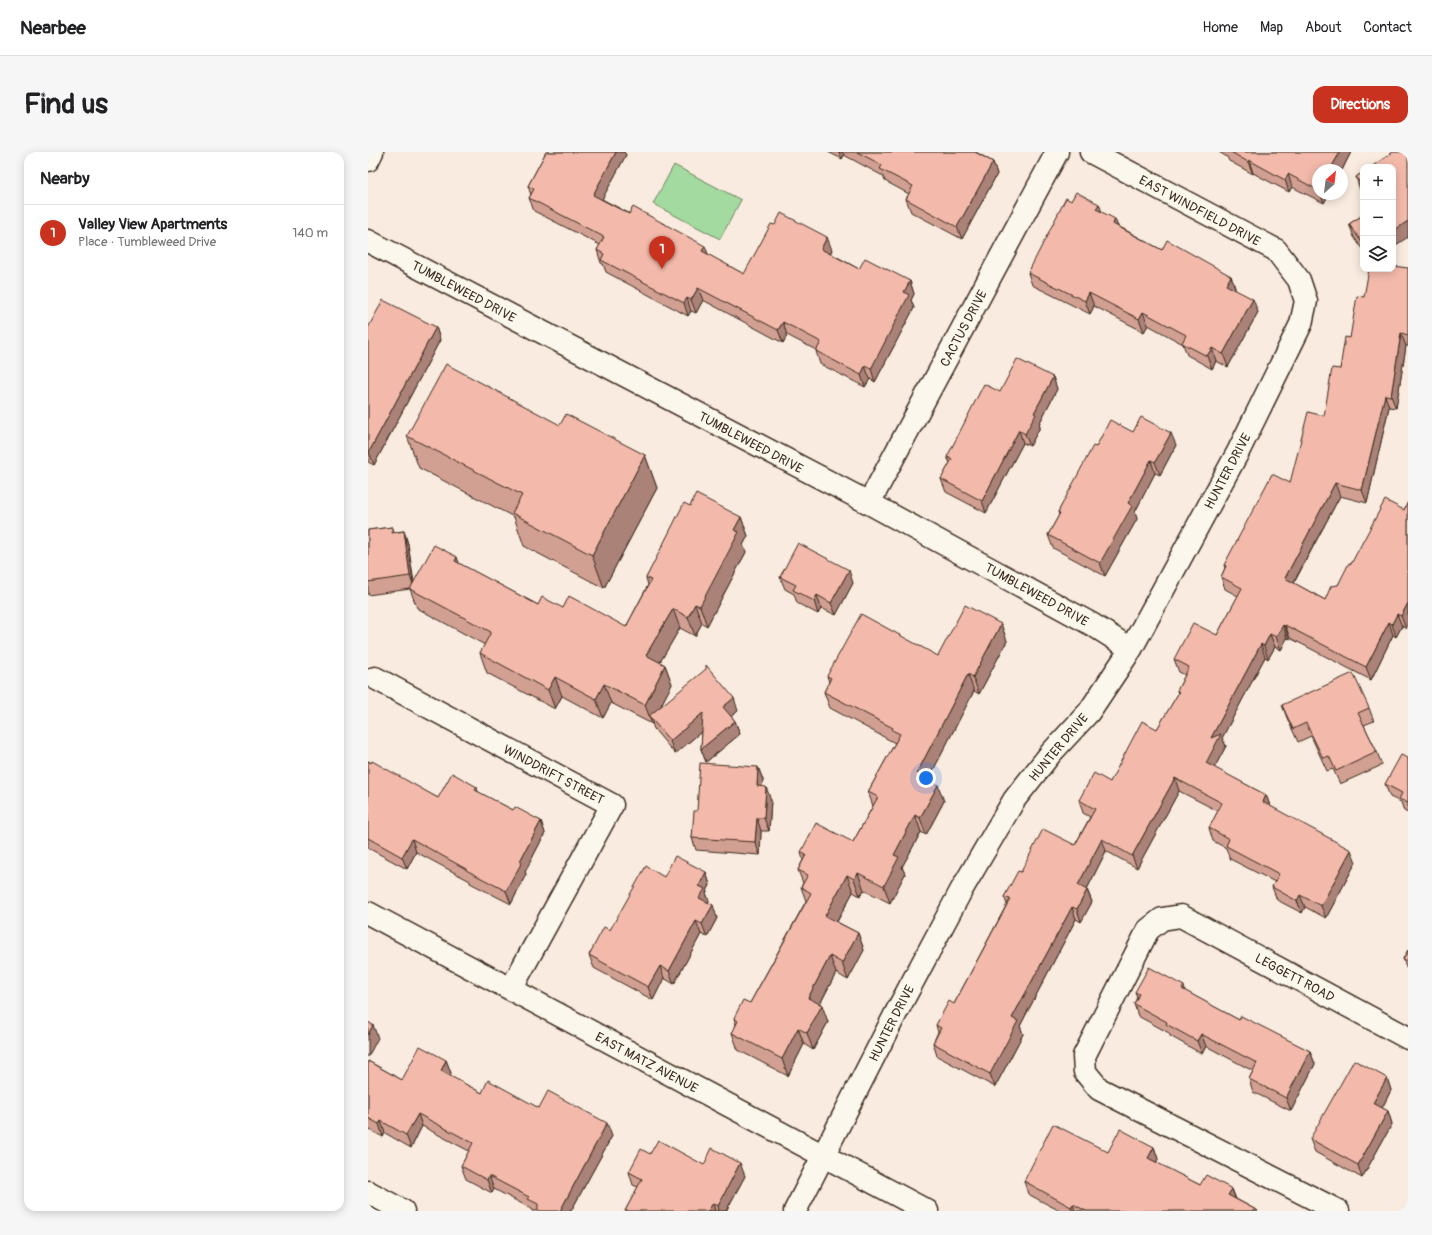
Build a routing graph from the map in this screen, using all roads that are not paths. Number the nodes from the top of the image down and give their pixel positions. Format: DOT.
graph roads {
  1 [pos="372,152"];
  2 [pos="1057,152"];
  3 [pos="1091,152"];
  4 [pos="368,160"];
  5 [pos="368,241"];
  6 [pos="1299,280"];
  7 [pos="870,503"];
  8 [pos="1131,650"];
  9 [pos="375,678"];
  10 [pos="368,913"];
  11 [pos="511,989"];
  12 [pos="1408,1038"];
  13 [pos="823,1156"];
  14 [pos="368,1192"];
  15 [pos="403,1211"];
  16 [pos="795,1211"];
  17 [pos="927,1211"];
  18 [pos="1338,1211"];
  1 -- 4 [label="street"];
  2 -- 7 [label="street, CACTUS DRIVE"];
  3 -- 6 [label="street, EAST WINDFIELD DRIVE"];
  5 -- 7 [label="street, TUMBLEWEED DRIVE"];
  6 -- 8 [label="street, HUNTER DRIVE"];
  7 -- 8 [label="street, TUMBLEWEED DRIVE"];
  8 -- 13 [label="street, HUNTER DRIVE"];
  9 -- 11 [label="street, WINDDRIFT STREET"];
  10 -- 11 [label="street, EAST MATZ AVENUE"];
  11 -- 13 [label="street, EAST MATZ AVENUE"];
  12 -- 18 [label="street, LEGGETT ROAD"];
  13 -- 16 [label="street, HUNTER DRIVE"];
  13 -- 17 [label="street, EAST MATZ AVENUE"];
  14 -- 15 [label="street"];
}
